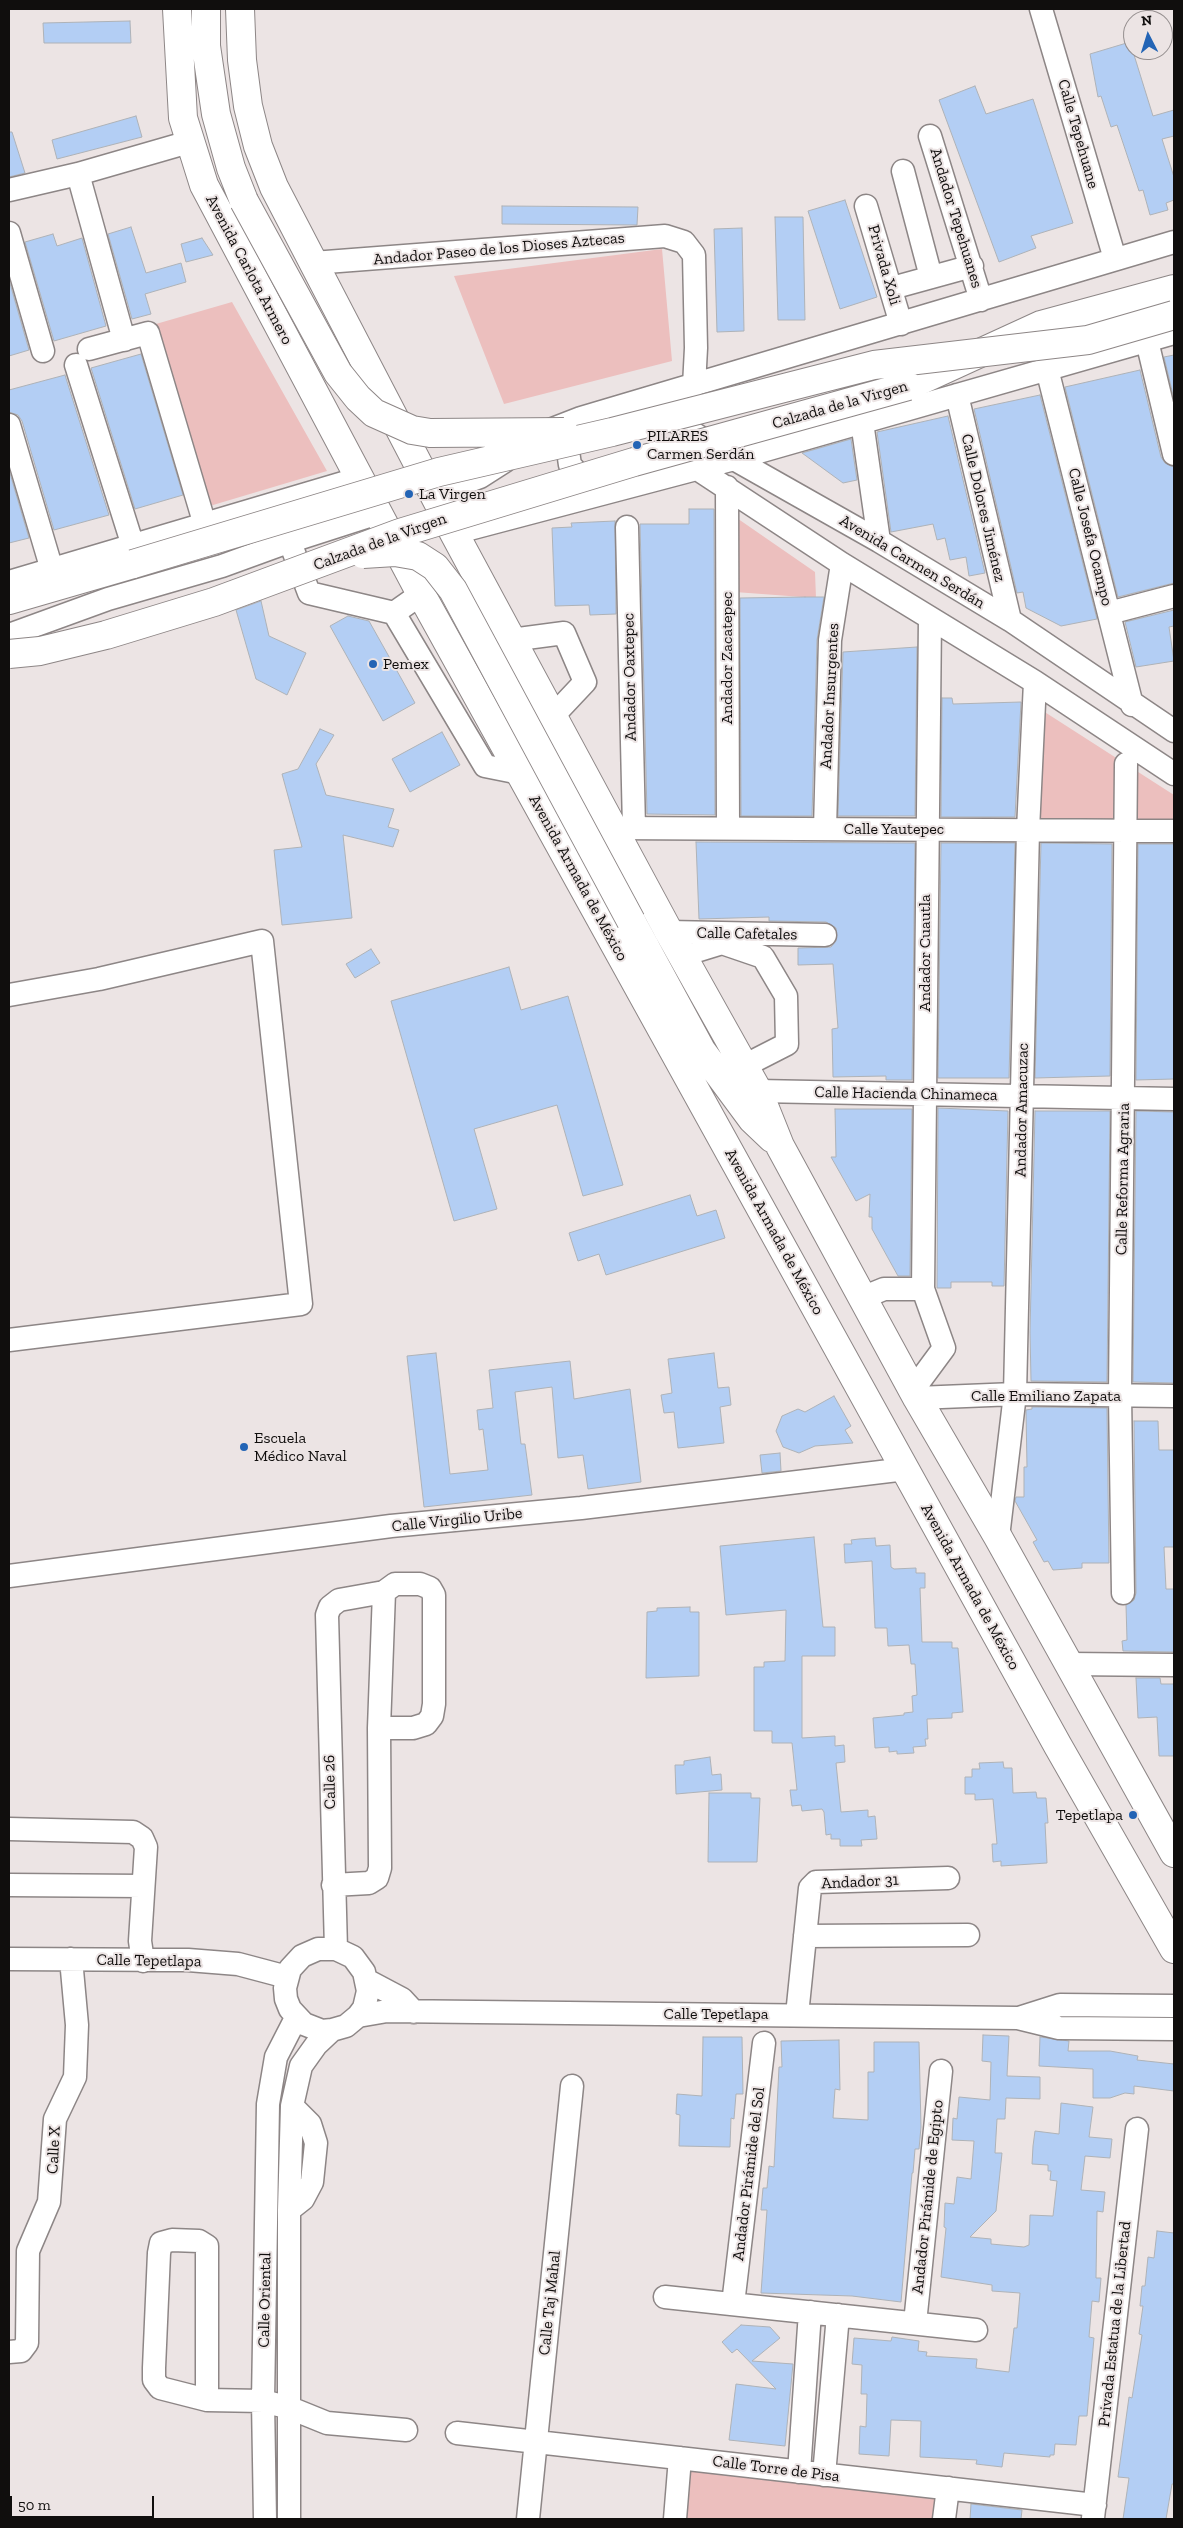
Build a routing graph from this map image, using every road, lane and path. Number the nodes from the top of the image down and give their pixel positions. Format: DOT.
graph roads {
  1 [pos="177,9"];
  2 [pos="206,9"];
  3 [pos="240,9"];
  4 [pos="1041,9"];
  5 [pos="930,136"];
  6 [pos="190,142"];
  7 [pos="903,171"];
  8 [pos="78,174"];
  9 [pos="9,190"];
  10 [pos="866,206"];
  11 [pos="9,233"];
  12 [pos="1174,242"];
  13 [pos="1115,259"];
  14 [pos="313,263"];
  15 [pos="972,266"];
  16 [pos="931,277"];
  17 [pos="892,288"];
  18 [pos="1174,289"];
  19 [pos="981,300"];
  20 [pos="1174,315"];
  21 [pos="901,324"];
  22 [pos="1174,333"];
  23 [pos="124,340"];
  24 [pos="1147,341"];
  25 [pos="43,351"];
  26 [pos="1047,369"];
  27 [pos="694,386"];
  28 [pos="956,395"];
  29 [pos="643,401"];
  30 [pos="581,418"];
  31 [pos="862,422"];
  32 [pos="9,424"];
  33 [pos="612,432"];
  34 [pos="1174,454"];
  35 [pos="734,458"];
  36 [pos="696,468"];
  37 [pos="360,478"];
  38 [pos="624,486"];
  39 [pos="726,487"];
  40 [pos="434,494"];
  41 [pos="278,503"];
  42 [pos="378,513"];
  43 [pos="205,525"];
  44 [pos="627,527"];
  45 [pos="454,533"];
  46 [pos="879,541"];
  47 [pos="288,542"];
  48 [pos="133,555"];
  49 [pos="330,560"];
  50 [pos="842,564"];
  51 [pos="52,570"];
  52 [pos="9,582"];
  53 [pos="421,594"];
  54 [pos="1174,596"];
  55 [pos="9,600"];
  56 [pos="394,613"];
  57 [pos="1109,613"];
  58 [pos="930,618"];
  59 [pos="1010,620"];
  60 [pos="9,635"];
  61 [pos="511,640"];
  62 [pos="9,654"];
  63 [pos="1035,682"];
  64 [pos="1132,705"];
  65 [pos="553,716"];
  66 [pos="1174,731"];
  67 [pos="1126,764"];
  68 [pos="520,773"];
  69 [pos="1174,774"];
  70 [pos="623,828"];
  71 [pos="728,828"];
  72 [pos="824,829"];
  73 [pos="926,830"];
  74 [pos="1028,830"];
  75 [pos="1126,831"];
  76 [pos="1174,831"];
  77 [pos="669,932"];
  78 [pos="825,935"];
  79 [pos="683,955"];
  80 [pos="9,995"];
  81 [pos="744,1066"];
  82 [pos="758,1091"];
  83 [pos="924,1094"];
  84 [pos="1022,1096"];
  85 [pos="1124,1098"];
  86 [pos="1174,1099"];
  87 [pos="780,1146"];
  88 [pos="923,1289"];
  89 [pos="862,1298"];
  90 [pos="9,1340"];
  91 [pos="915,1394"];
  92 [pos="1015,1394"];
  93 [pos="1120,1395"];
  94 [pos="1174,1396"];
  95 [pos="906,1469"];
  96 [pos="998,1538"];
  97 [pos="9,1576"];
  98 [pos="384,1592"];
  99 [pos="1123,1593"];
  100 [pos="1067,1664"];
  101 [pos="1174,1665"];
  102 [pos="379,1728"];
  103 [pos="9,1829"];
  104 [pos="1174,1853"];
  105 [pos="948,1878"];
  106 [pos="9,1885"];
  107 [pos="332,1885"];
  108 [pos="143,1886"];
  109 [pos="805,1936"];
  110 [pos="968,1936"];
  111 [pos="336,1949"];
  112 [pos="1174,1949"];
  113 [pos="9,1959"];
  114 [pos="70,1959"];
  115 [pos="142,1961"];
  116 [pos="287,1977"];
  117 [pos="368,1981"];
  118 [pos="1174,2006"];
  119 [pos="414,2012"];
  120 [pos="797,2015"];
  121 [pos="358,2016"];
  122 [pos="296,2018"];
  123 [pos="1018,2018"];
  124 [pos="1174,2029"];
  125 [pos="332,2030"];
  126 [pos="764,2043"];
  127 [pos="941,2071"];
  128 [pos="270,2080"];
  129 [pos="572,2086"];
  130 [pos="294,2095"];
  131 [pos="1137,2129"];
  132 [pos="18,2251"];
  133 [pos="665,2297"];
  134 [pos="18,2301"];
  135 [pos="733,2304"];
  136 [pos="810,2312"];
  137 [pos="838,2315"];
  138 [pos="915,2323"];
  139 [pos="976,2330"];
  140 [pos="9,2352"];
  141 [pos="207,2400"];
  142 [pos="263,2401"];
  143 [pos="290,2408"];
  144 [pos="406,2430"];
  145 [pos="458,2433"];
  146 [pos="536,2442"];
  147 [pos="680,2458"];
  148 [pos="799,2472"];
  149 [pos="824,2475"];
  150 [pos="948,2488"];
  151 [pos="289,2508"];
  152 [pos="264,2509"];
  153 [pos="1094,2512"];
  154 [pos="528,2519"];
  155 [pos="675,2519"];
  156 [pos="944,2519"];
  1 -- 6 [label="main road, Avenida Carlota Armero"];
  2 -- 33 [label="main road, bridge"];
  3 -- 14 [label="main road"];
  4 -- 13 [label="street, Calle Tepehuane"];
  5 -- 15 [label="street, Andador Tepehuanes"];
  6 -- 8 [label="street"];
  6 -- 37 [label="main road, Avenida Carlota Armero"];
  7 -- 16 [label="street"];
  8 -- 9 [label="street"];
  8 -- 23 [label="street"];
  10 -- 17 [label="street, Privada Xoli"];
  11 -- 25 [label="street"];
  12 -- 13 [label="street, Calzada de la Virgen"];
  13 -- 19 [label="street, Calzada de la Virgen"];
  14 -- 27 [label="street, Andador Paseo de los Dioses Aztecas"];
  14 -- 40 [label="main road"];
  15 -- 16 [label="street"];
  15 -- 19 [label="street, Andador Tepehuanes"];
  16 -- 17 [label="street"];
  17 -- 21 [label="street, Privada Xoli"];
  18 -- 49 [label="main road, Calzada de la Virgen, bridge"];
  19 -- 21 [label="street, Calzada de la Virgen"];
  20 -- 33 [label="main road, Calzada de la Virgen, bridge"];
  21 -- 27 [label="street, Calzada de la Virgen"];
  22 -- 24 [label="street, Calzada de la Virgen"];
  23 -- 43 [label="street"];
  23 -- 48 [label="street"];
  24 -- 26 [label="street, Calzada de la Virgen"];
  24 -- 34 [label="street"];
  26 -- 28 [label="street, Calzada de la Virgen"];
  26 -- 57 [label="street, Calle Josefa Ocampo"];
  27 -- 29 [label="street, Calzada de la Virgen"];
  28 -- 31 [label="street, Calzada de la Virgen"];
  28 -- 59 [label="street, Calle Dolores Jiménez"];
  29 -- 30 [label="street, Calzada de la Virgen"];
  29 -- 35 [label="street, Avenida Carmen Serdán"];
  30 -- 38 [label="street"];
  30 -- 40 [label="street, Calzada de la Virgen"];
  31 -- 35 [label="street, Calzada de la Virgen"];
  31 -- 46 [label="street"];
  32 -- 51 [label="street"];
  33 -- 48 [label="main road, Calzada de la Virgen, bridge"];
  35 -- 36 [label="street, Calzada de la Virgen"];
  35 -- 46 [label="street, Avenida Carmen Serdán"];
  36 -- 38 [label="street, Calzada de la Virgen"];
  36 -- 39 [label="street"];
  37 -- 41 [label="street, Calzada de la Virgen"];
  37 -- 42 [label="main road, Avenida Carlota Armero"];
  38 -- 45 [label="street, Calzada de la Virgen"];
  39 -- 50 [label="street"];
  39 -- 71 [label="street, Andador Zacatepec"];
  40 -- 45 [label="main road"];
  41 -- 43 [label="street, Calzada de la Virgen"];
  41 -- 47 [label="street"];
  42 -- 47 [label="street"];
  42 -- 53 [label="main road, Avenida Armada de México"];
  43 -- 48 [label="street, Calzada de la Virgen"];
  44 -- 70 [label="street, Andador Oaxtepec"];
  45 -- 61 [label="main road"];
  46 -- 59 [label="street, Avenida Carmen Serdán"];
  47 -- 56 [label="street"];
  47 -- 60 [label="street"];
  48 -- 51 [label="street, Calzada de la Virgen"];
  48 -- 55 [label="main road, Calzada de la Virgen"];
  49 -- 62 [label="main road, Calzada de la Virgen, bridge"];
  49 -- 87 [label="main road, bridge"];
  50 -- 58 [label="street"];
  50 -- 72 [label="street, Andador Insurgentes"];
  51 -- 52 [label="street, Calzada de la Virgen"];
  53 -- 56 [label="street"];
  53 -- 68 [label="main road, Avenida Armada de México"];
  54 -- 57 [label="street"];
  56 -- 68 [label="street"];
  57 -- 64 [label="street, Calle Josefa Ocampo"];
  58 -- 63 [label="street"];
  58 -- 73 [label="street, Andador Cuautla"];
  59 -- 64 [label="street, Avenida Carmen Serdán"];
  61 -- 65 [label="main road"];
  61 -- 65 [label="street"];
  63 -- 69 [label="street"];
  63 -- 74 [label="street, Andador Amacuzac"];
  64 -- 66 [label="street, Avenida Carmen Serdán"];
  65 -- 70 [label="main road"];
  67 -- 75 [label="street, Calle Reforma Agraria"];
  68 -- 95 [label="main road, Avenida Armada de México"];
  70 -- 71 [label="street, Calle Yautepec"];
  70 -- 77 [label="main road"];
  71 -- 72 [label="street, Calle Yautepec"];
  72 -- 73 [label="street, Calle Yautepec"];
  73 -- 74 [label="street, Calle Yautepec"];
  73 -- 83 [label="street, Andador Cuautla"];
  74 -- 75 [label="street, Calle Yautepec"];
  74 -- 84 [label="street, Andador Amacuzac"];
  75 -- 76 [label="street, Calle Yautepec"];
  75 -- 85 [label="street, Calle Reforma Agraria"];
  77 -- 78 [label="street, Calle Cafetales"];
  77 -- 79 [label="main road"];
  79 -- 81 [label="main road"];
  79 -- 81 [label="street"];
  80 -- 90 [label="street"];
  81 -- 82 [label="main road"];
  82 -- 83 [label="street, Calle Hacienda Chinameca"];
  82 -- 87 [label="main road"];
  83 -- 84 [label="street, Calle Hacienda Chinameca"];
  83 -- 88 [label="street, Andador Cuautla"];
  84 -- 85 [label="street, Calle Hacienda Chinameca"];
  84 -- 92 [label="street, Andador Amacuzac"];
  85 -- 86 [label="street, Calle Hacienda Chinameca"];
  85 -- 93 [label="street, Calle Reforma Agraria"];
  87 -- 89 [label="main road"];
  88 -- 89 [label="street"];
  88 -- 91 [label="street, Andador Cuautla"];
  89 -- 91 [label="main road"];
  91 -- 92 [label="street, Calle Emiliano Zapata"];
  91 -- 96 [label="main road"];
  92 -- 93 [label="street, Calle Emiliano Zapata"];
  92 -- 96 [label="street, Andador Amacuzac"];
  93 -- 94 [label="street, Calle Emiliano Zapata"];
  93 -- 99 [label="street, Calle Reforma Agraria"];
  95 -- 97 [label="street, Calle Virgilio Uribe"];
  95 -- 112 [label="main road, Avenida Armada de México"];
  96 -- 100 [label="main road"];
  98 -- 102 [label="street"];
  98 -- 102 [label="street"];
  98 -- 107 [label="street, Calle 26"];
  100 -- 101 [label="street"];
  100 -- 104 [label="main road"];
  102 -- 107 [label="street"];
  103 -- 108 [label="street"];
  105 -- 109 [label="street, Andador 31"];
  106 -- 108 [label="street"];
  107 -- 111 [label="street, Calle 26"];
  108 -- 115 [label="street"];
  109 -- 110 [label="street"];
  109 -- 120 [label="street, Andador 31"];
  111 -- 116 [label="street"];
  111 -- 117 [label="street"];
  113 -- 114 [label="street, Calle Tepetlapa"];
  114 -- 115 [label="street, Calle Tepetlapa"];
  114 -- 132 [label="street, Calle X"];
  115 -- 116 [label="street, Calle Tepetlapa"];
  116 -- 122 [label="street"];
  117 -- 119 [label="street"];
  117 -- 121 [label="street"];
  118 -- 123 [label="street, Calle Tepetlapa"];
  119 -- 120 [label="street, Calle Tepetlapa"];
  119 -- 121 [label="street, Calle Tepetlapa"];
  120 -- 123 [label="street, Calle Tepetlapa"];
  121 -- 125 [label="street"];
  122 -- 125 [label="street"];
  122 -- 128 [label="street, Calle Oriental"];
  123 -- 124 [label="street, Calle Tepetlapa"];
  125 -- 130 [label="street, Calle Oriental"];
  126 -- 135 [label="street, Andador Pirámide del Sol"];
  127 -- 138 [label="street, Andador Pirámide de Egipto"];
  128 -- 130 [label="street"];
  128 -- 142 [label="street, Calle Oriental"];
  129 -- 146 [label="street, Calle Taj Mahal"];
  130 -- 143 [label="street, Calle Oriental"];
  131 -- 153 [label="street, Privada Estatua de la Libertad"];
  132 -- 134 [label="street"];
  133 -- 135 [label="street"];
  134 -- 140 [label="street"];
  135 -- 136 [label="street"];
  136 -- 137 [label="street"];
  136 -- 148 [label="street"];
  137 -- 138 [label="street"];
  137 -- 149 [label="street"];
  138 -- 139 [label="street"];
  141 -- 141 [label="street"];
  141 -- 142 [label="street"];
  142 -- 143 [label="street"];
  142 -- 152 [label="street, Calle Oriental"];
  143 -- 144 [label="street"];
  143 -- 151 [label="street, Calle Oriental"];
  145 -- 146 [label="street, Calle Torre de Pisa"];
  146 -- 147 [label="street, Calle Torre de Pisa"];
  146 -- 154 [label="street, Calle Taj Mahal"];
  147 -- 148 [label="street, Calle Torre de Pisa"];
  147 -- 155 [label="street"];
  148 -- 149 [label="street, Calle Torre de Pisa"];
  149 -- 150 [label="street, Calle Torre de Pisa"];
  150 -- 153 [label="street, Calle Torre de Pisa"];
  150 -- 156 [label="street"];
  151 -- 152 [label="street"];
}
